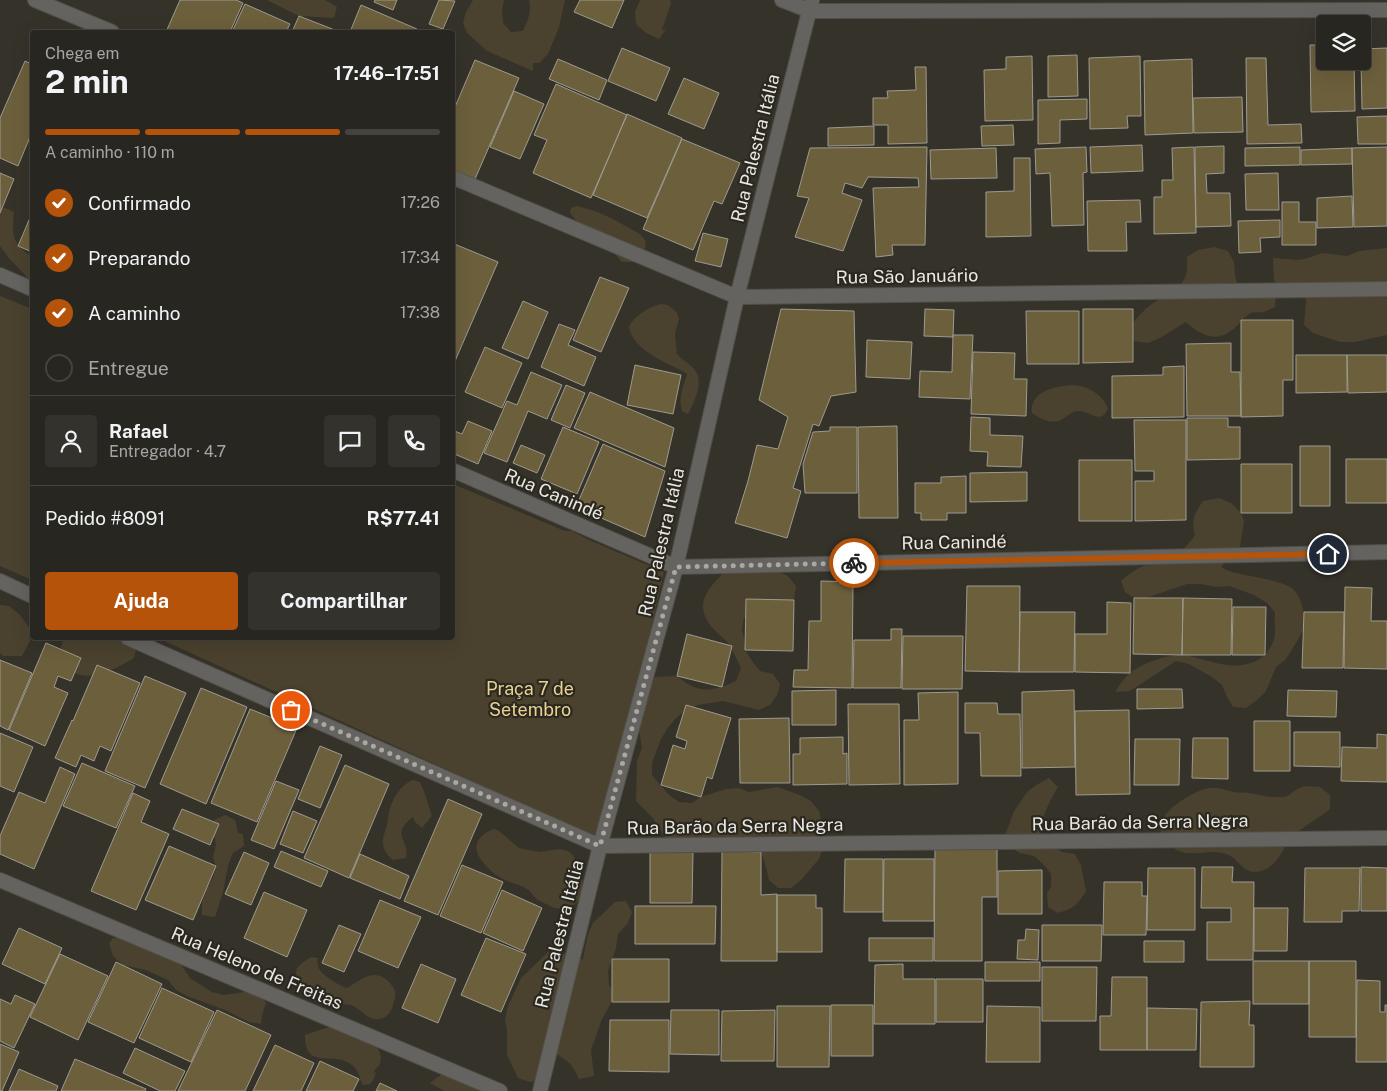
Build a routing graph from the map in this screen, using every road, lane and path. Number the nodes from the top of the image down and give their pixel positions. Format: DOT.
graph roads {
  1 [pos="35,0"];
  2 [pos="782,0"];
  3 [pos="811,6"];
  4 [pos="1387,10"];
  5 [pos="107,30"];
  6 [pos="455,178"];
  7 [pos="0,275"];
  8 [pos="30,288"];
  9 [pos="1387,289"];
  10 [pos="737,297"];
  11 [pos="455,471"];
  12 [pos="1387,552"];
  13 [pos="676,567"];
  14 [pos="0,581"];
  15 [pos="30,595"];
  16 [pos="133,640"];
  17 [pos="1387,838"];
  18 [pos="600,846"];
  19 [pos="0,880"];
  20 [pos="500,1091"];
  21 [pos="540,1091"];
  1 -- 5 [label="street"];
  2 -- 3 [label="street"];
  3 -- 4 [label="street"];
  3 -- 10 [label="street, Rua Palestra Itália"];
  6 -- 10 [label="street, Rua São Januário"];
  7 -- 8 [label="street"];
  9 -- 10 [label="street, Rua São Januário"];
  10 -- 13 [label="street, Rua Palestra Itália"];
  11 -- 13 [label="street, Rua Canindé"];
  12 -- 13 [label="street, Rua Canindé"];
  13 -- 18 [label="street, Rua Palestra Itália"];
  14 -- 15 [label="street"];
  16 -- 18 [label="street, Rua Barão da Serra Negra"];
  17 -- 18 [label="street, Rua Barão da Serra Negra"];
  18 -- 21 [label="street, Rua Palestra Itália"];
  19 -- 20 [label="street, Rua Heleno de Freitas"];
}
